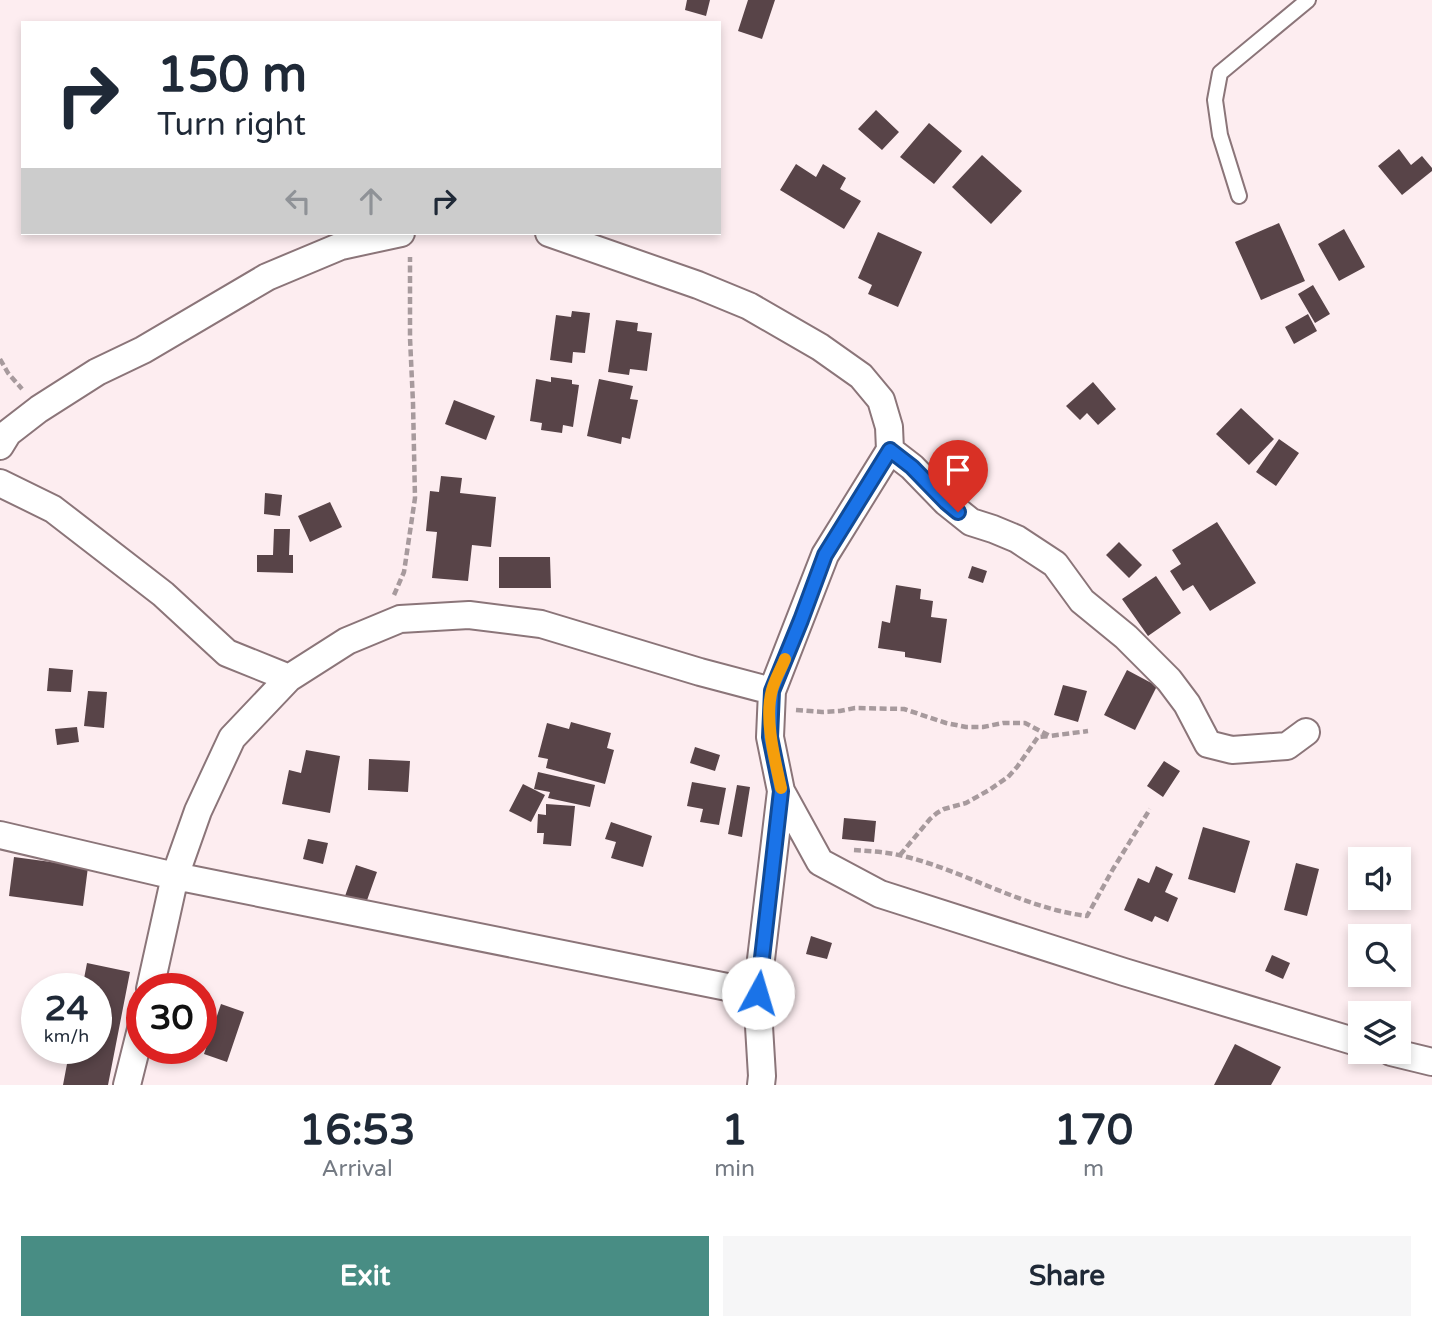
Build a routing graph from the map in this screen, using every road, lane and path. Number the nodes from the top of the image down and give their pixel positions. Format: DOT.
graph roads {
  1 [pos="1308,0"];
  2 [pos="1239,196"];
  3 [pos="555,235"];
  4 [pos="405,239"];
  5 [pos="0,359"];
  6 [pos="39,409"];
  7 [pos="0,446"];
  8 [pos="890,450"];
  9 [pos="0,483"];
  10 [pos="379,628"];
  11 [pos="289,678"];
  12 [pos="771,699"];
  13 [pos="1088,732"];
  14 [pos="1306,732"];
  15 [pos="1050,736"];
  16 [pos="781,791"];
  17 [pos="1150,809"];
  18 [pos="0,835"];
  19 [pos="900,855"];
  20 [pos="820,862"];
  21 [pos="175,876"];
  22 [pos="154,973"];
  23 [pos="758,993"];
  24 [pos="1348,1039"];
  25 [pos="1411,1057"];
  26 [pos="1432,1062"];
  27 [pos="132,1064"];
  28 [pos="127,1085"];
  29 [pos="761,1085"];
  1 -- 2 [label="lane"];
  3 -- 8 [label="street"];
  4 -- 6 [label="street"];
  4 -- 10 [label="path"];
  5 -- 6 [label="path"];
  6 -- 7 [label="street"];
  8 -- 12 [label="street"];
  8 -- 14 [label="street"];
  9 -- 11 [label="street"];
  10 -- 11 [label="street"];
  10 -- 12 [label="street"];
  11 -- 21 [label="street"];
  12 -- 15 [label="path"];
  12 -- 16 [label="street"];
  13 -- 15 [label="path"];
  15 -- 19 [label="path"];
  16 -- 20 [label="street"];
  16 -- 23 [label="street"];
  17 -- 19 [label="path"];
  18 -- 21 [label="street"];
  19 -- 20 [label="path"];
  20 -- 24 [label="street"];
  21 -- 22 [label="street"];
  21 -- 23 [label="street"];
  23 -- 29 [label="street"];
  25 -- 26 [label="street"];
  27 -- 28 [label="street"];
}
